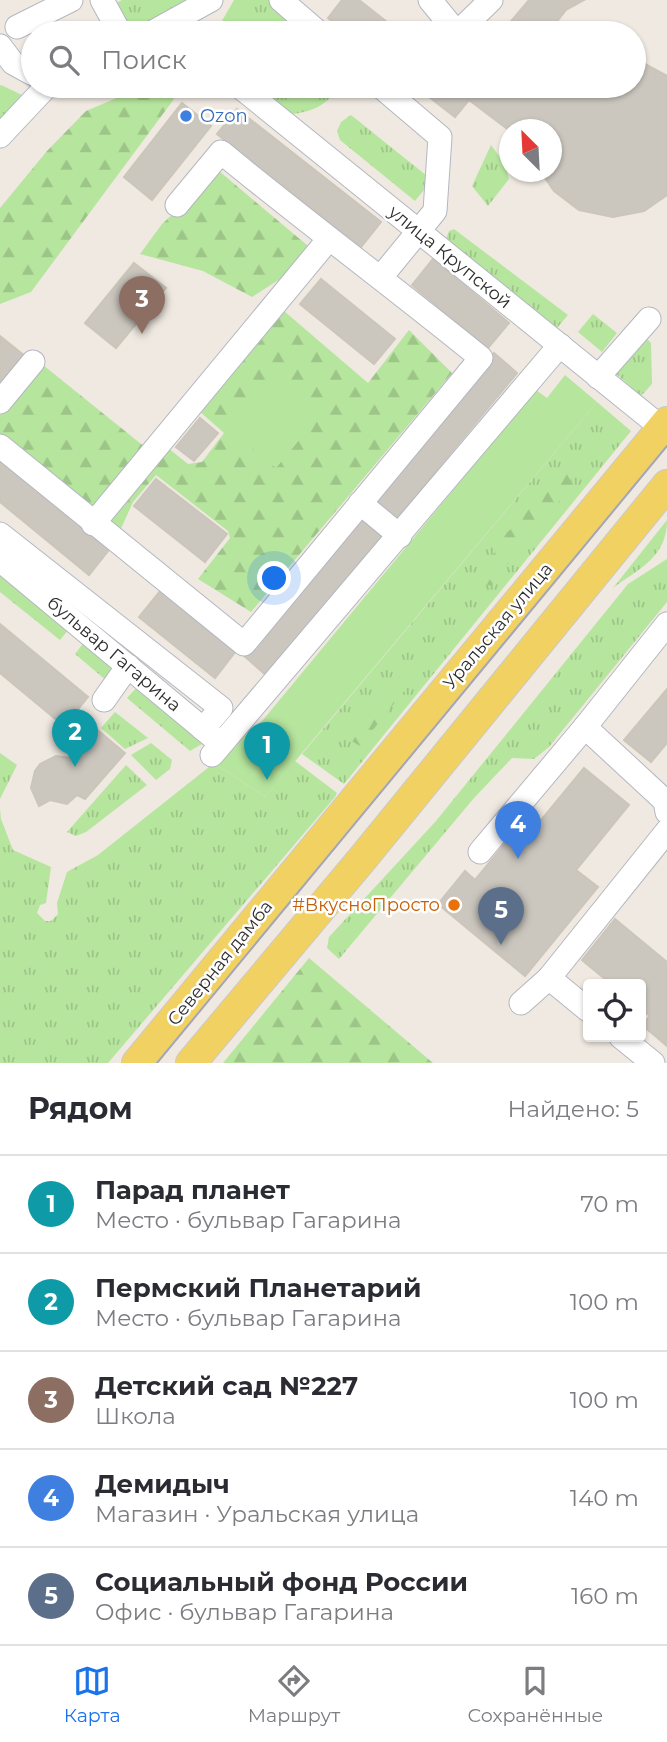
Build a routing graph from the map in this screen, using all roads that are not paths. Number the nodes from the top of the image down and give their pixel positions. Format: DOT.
graph roads {
  1 [pos="71,0"];
  2 [pos="102,0"];
  3 [pos="211,0"];
  4 [pos="281,0"];
  5 [pos="430,0"];
  6 [pos="491,0"];
  7 [pos="29,21"];
  8 [pos="113,21"];
  9 [pos="179,21"];
  10 [pos="305,21"];
  11 [pos="447,21"];
  12 [pos="469,21"];
  13 [pos="21,25"];
  14 [pos="17,27"];
  15 [pos="0,46"];
  16 [pos="21,67"];
  17 [pos="36,98"];
  18 [pos="254,98"];
  19 [pos="394,98"];
  20 [pos="0,136"];
  21 [pos="177,205"];
  22 [pos="418,230"];
  23 [pos="328,240"];
  24 [pos="381,276"];
  25 [pos="649,319"];
  26 [pos="560,345"];
  27 [pos="33,362"];
  28 [pos="598,377"];
  29 [pos="0,402"];
  30 [pos="664,425"];
  31 [pos="0,446"];
  32 [pos="667,485"];
  33 [pos="360,503"];
  34 [pos="93,524"];
  35 [pos="0,534"];
  36 [pos="400,536"];
  37 [pos="0,560"];
  38 [pos="667,624"];
  39 [pos="128,666"];
  40 [pos="104,700"];
  41 [pos="585,727"];
  42 [pos="203,729"];
  43 [pos="667,812"];
  44 [pos="329,830"];
  45 [pos="667,831"];
  46 [pos="480,852"];
  47 [pos="549,978"];
  48 [pos="521,1003"];
  49 [pos="583,1006"];
  50 [pos="627,1042"];
  51 [pos="137,1063"];
  52 [pos="191,1063"];
  53 [pos="653,1063"];
  1 -- 7 [label="street"];
  2 -- 8 [label="street"];
  3 -- 9 [label="street"];
  4 -- 10 [label="street"];
  5 -- 11 [label="street"];
  6 -- 12 [label="street"];
  13 -- 14 [label="street"];
  15 -- 16 [label="street"];
  17 -- 20 [label="street"];
  18 -- 22 [label="street, улица Крупской"];
  19 -- 22 [label="street"];
  21 -- 23 [label="street"];
  22 -- 24 [label="street"];
  22 -- 26 [label="street, улица Крупской"];
  23 -- 24 [label="street"];
  23 -- 34 [label="street"];
  24 -- 33 [label="street"];
  25 -- 28 [label="street"];
  26 -- 28 [label="street, улица Крупской"];
  26 -- 36 [label="street"];
  27 -- 29 [label="street"];
  28 -- 30 [label="street, улица Крупской"];
  30 -- 44 [label="main road, Уральская улица"];
  31 -- 34 [label="street"];
  32 -- 52 [label="main road"];
  33 -- 34 [label="street"];
  33 -- 36 [label="street"];
  35 -- 42 [label="street"];
  36 -- 42 [label="street"];
  37 -- 39 [label="street, бульвар Гагарина"];
  38 -- 41 [label="street"];
  39 -- 40 [label="street"];
  39 -- 42 [label="street, бульвар Гагарина"];
  41 -- 43 [label="street"];
  41 -- 46 [label="street"];
  44 -- 51 [label="main road, Северная дамба"];
  45 -- 47 [label="street"];
  47 -- 48 [label="street"];
  47 -- 49 [label="street"];
  50 -- 53 [label="street"];
}
